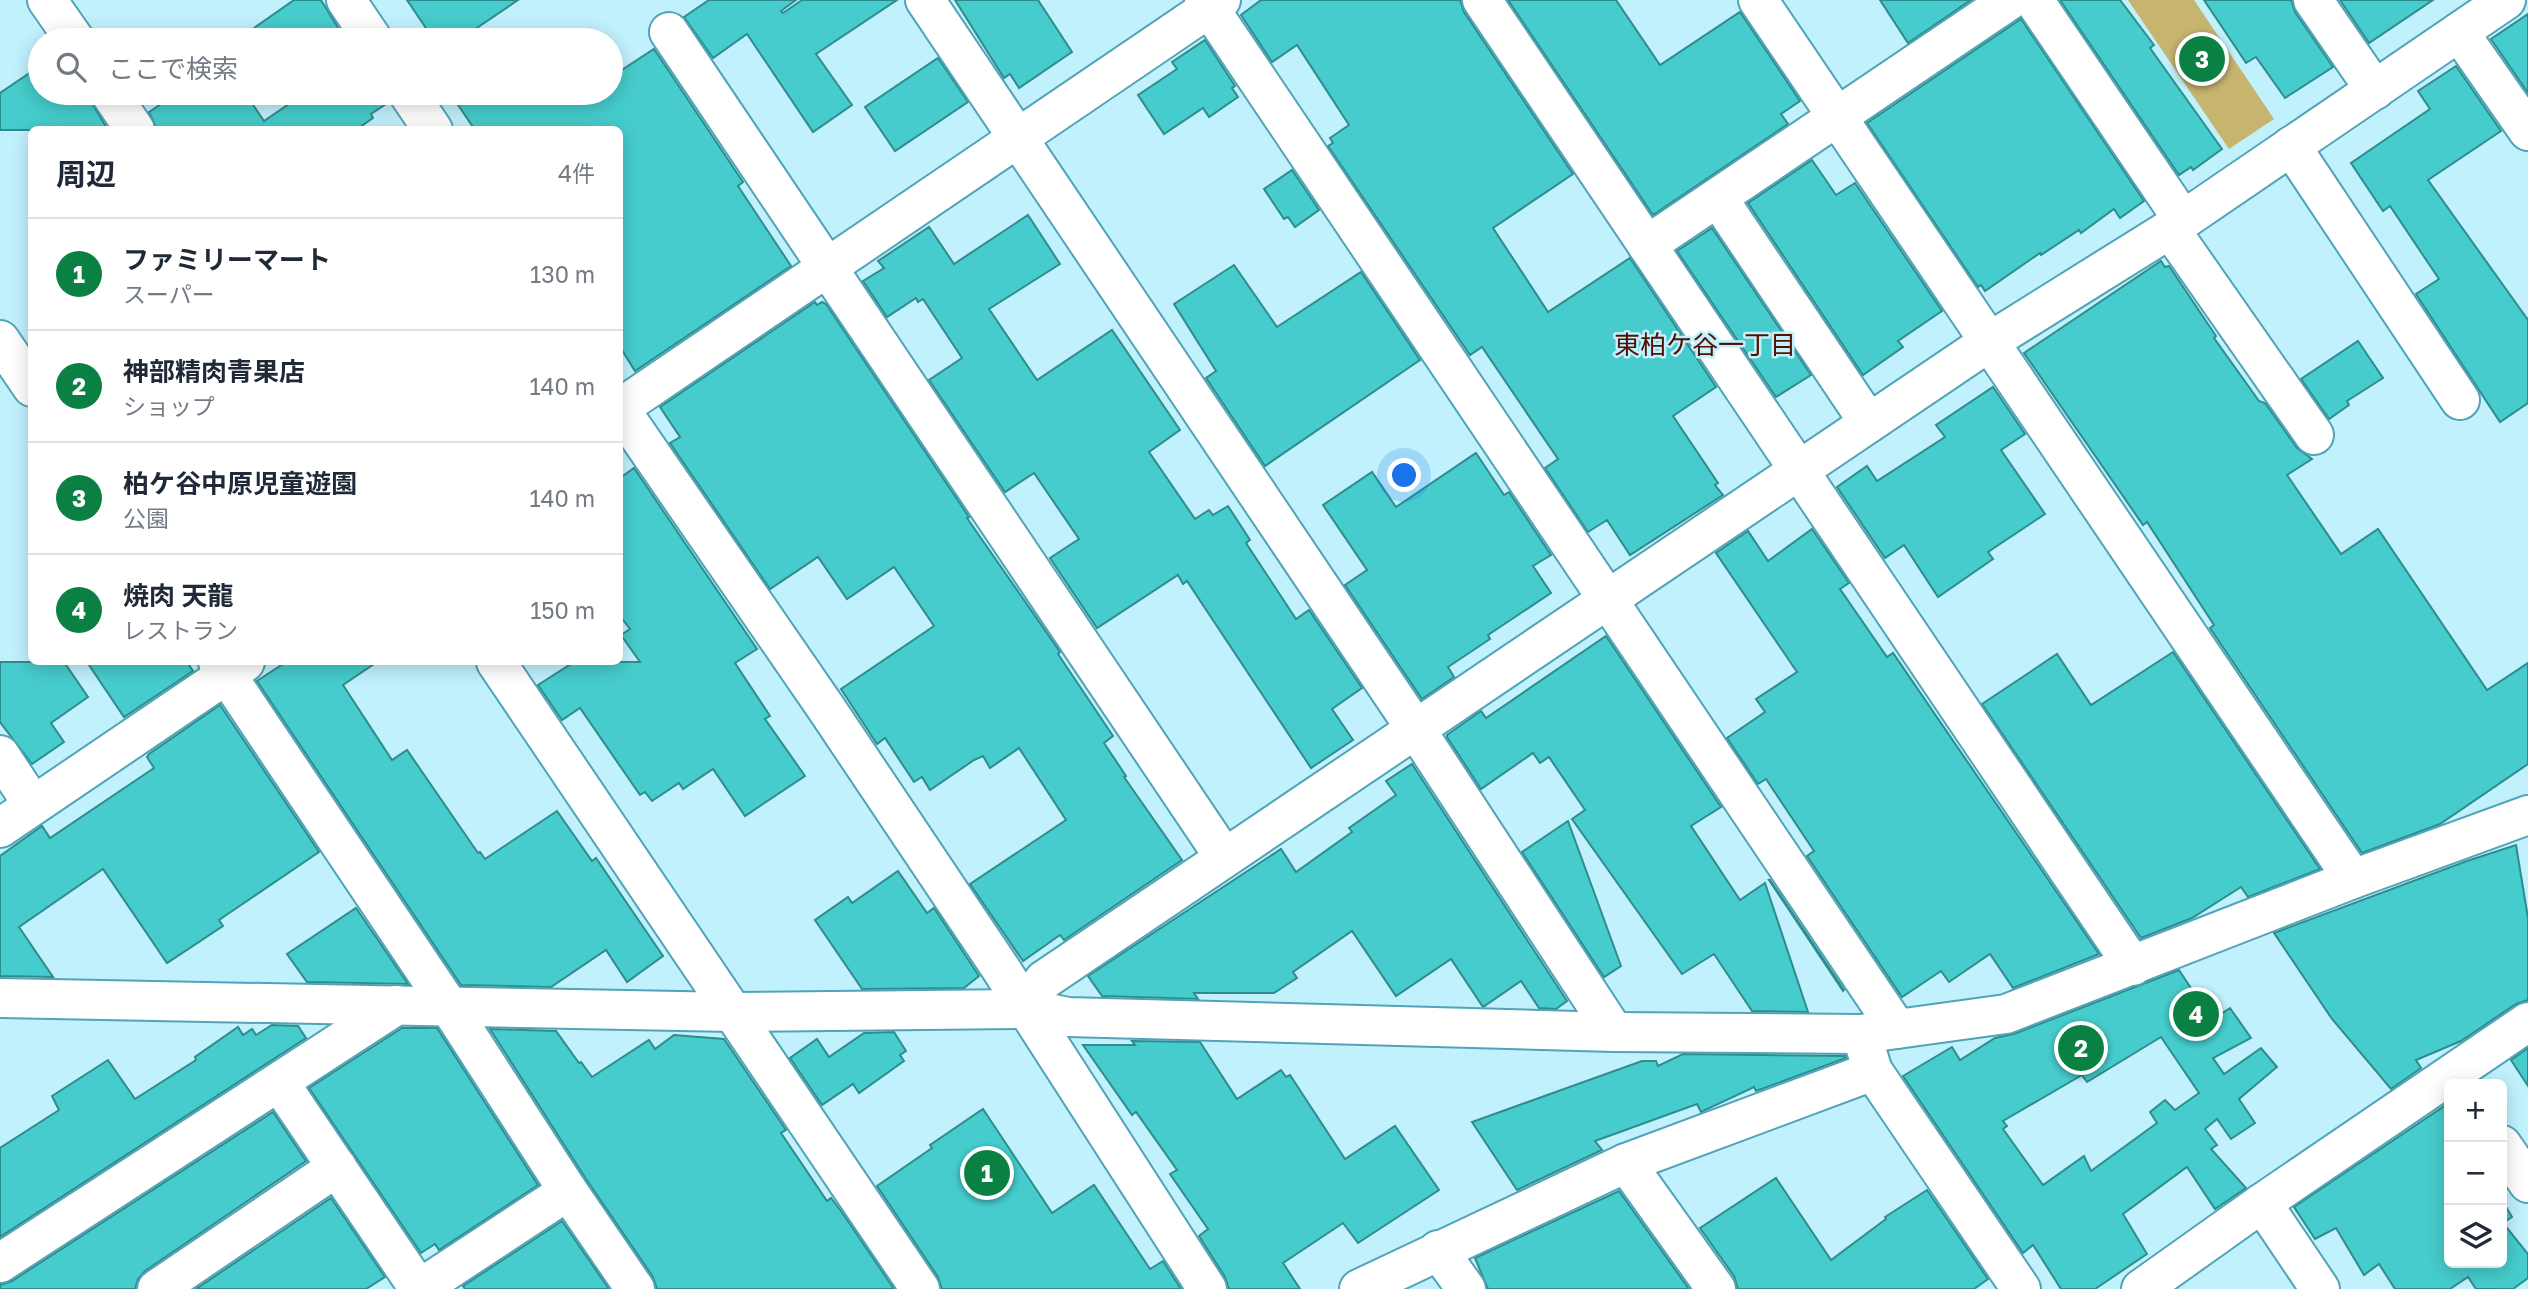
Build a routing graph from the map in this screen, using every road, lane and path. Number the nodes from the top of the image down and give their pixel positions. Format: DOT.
graph roads {
  1 [pos="47,0"];
  2 [pos="346,0"];
  3 [pos="925,0"];
  4 [pos="1482,0"];
  5 [pos="1758,0"];
  6 [pos="2010,0"];
  7 [pos="2034,0"];
  8 [pos="2313,0"];
  9 [pos="2506,0"];
  10 [pos="1211,3"];
  11 [pos="67,28"];
  12 [pos="365,28"];
  13 [pos="669,32"];
  14 [pos="2459,32"];
  15 [pos="2375,90"];
  16 [pos="118,105"];
  17 [pos="416,105"];
  18 [pos="1837,117"];
  19 [pos="132,126"];
  20 [pos="430,126"];
  21 [pos="2528,131"];
  22 [pos="1017,138"];
  23 [pos="2291,146"];
  24 [pos="1718,198"];
  25 [pos="2177,224"];
  26 [pos="1647,245"];
  27 [pos="826,267"];
  28 [pos="0,340"];
  29 [pos="1989,342"];
  30 [pos="28,381"];
  31 [pos="2460,400"];
  32 [pos="623,407"];
  33 [pos="623,413"];
  34 [pos="1869,423"];
  35 [pos="2314,435"];
  36 [pos="1798,470"];
  37 [pos="1607,598"];
  38 [pos="498,665"];
  39 [pos="230,666"];
  40 [pos="1415,728"];
  41 [pos="0,755"];
  42 [pos="33,805"];
  43 [pos="2528,815"];
  44 [pos="0,828"];
  45 [pos="1224,857"];
  46 [pos="2353,879"];
  47 [pos="2133,966"];
  48 [pos="0,998"];
  49 [pos="397,1005"];
  50 [pos="450,1008"];
  51 [pos="1028,1009"];
  52 [pos="733,1012"];
  53 [pos="2528,1022"];
  54 [pos="1879,1031"];
  55 [pos="1614,1032"];
  56 [pos="1873,1071"];
  57 [pos="2457,1079"];
  58 [pos="279,1082"];
  59 [pos="2444,1087"];
  60 [pos="2507,1152"];
  61 [pos="1626,1163"];
  62 [pos="337,1167"];
  63 [pos="2528,1183"];
  64 [pos="568,1191"];
  65 [pos="2262,1203"];
  66 [pos="1438,1250"];
  67 [pos="0,1263"];
  68 [pos="157,1289"];
  69 [pos="419,1289"];
  70 [pos="635,1289"];
  71 [pos="920,1289"];
  72 [pos="1207,1289"];
  73 [pos="1359,1289"];
  74 [pos="1465,1289"];
  75 [pos="1716,1289"];
  76 [pos="2021,1289"];
  77 [pos="2141,1289"];
  78 [pos="2320,1289"];
  1 -- 11 [label="street"];
  2 -- 12 [label="street"];
  3 -- 22 [label="street"];
  4 -- 26 [label="street"];
  5 -- 18 [label="street"];
  6 -- 18 [label="street"];
  7 -- 25 [label="street"];
  8 -- 15 [label="street"];
  9 -- 14 [label="street"];
  10 -- 22 [label="street"];
  10 -- 37 [label="street"];
  13 -- 27 [label="street"];
  14 -- 15 [label="street"];
  14 -- 21 [label="street"];
  15 -- 23 [label="street"];
  16 -- 19 [label="street"];
  17 -- 20 [label="street"];
  18 -- 24 [label="street"];
  18 -- 29 [label="street"];
  22 -- 27 [label="street"];
  22 -- 40 [label="street"];
  23 -- 25 [label="street"];
  23 -- 31 [label="street"];
  24 -- 26 [label="street"];
  24 -- 34 [label="street"];
  25 -- 29 [label="street"];
  25 -- 35 [label="street"];
  26 -- 36 [label="street"];
  27 -- 32 [label="street"];
  27 -- 45 [label="street"];
  28 -- 30 [label="street"];
  29 -- 34 [label="street"];
  29 -- 46 [label="street"];
  33 -- 51 [label="street"];
  34 -- 36 [label="street"];
  36 -- 37 [label="street"];
  36 -- 47 [label="street"];
  37 -- 40 [label="street"];
  37 -- 54 [label="street"];
  38 -- 52 [label="street"];
  39 -- 42 [label="street"];
  39 -- 50 [label="street"];
  40 -- 45 [label="street"];
  40 -- 55 [label="street"];
  41 -- 42 [label="street"];
  42 -- 44 [label="street"];
  43 -- 46 [label="street"];
  45 -- 51 [label="street"];
  46 -- 47 [label="street"];
  47 -- 54 [label="street"];
  48 -- 49 [label="street"];
  49 -- 50 [label="street"];
  49 -- 58 [label="street"];
  50 -- 52 [label="street"];
  50 -- 64 [label="street"];
  51 -- 52 [label="street"];
  51 -- 55 [label="street"];
  51 -- 72 [label="street"];
  52 -- 71 [label="street"];
  53 -- 57 [label="street"];
  54 -- 55 [label="street"];
  54 -- 56 [label="street"];
  56 -- 61 [label="street"];
  56 -- 76 [label="street"];
  58 -- 62 [label="street"];
  58 -- 67 [label="street"];
  59 -- 65 [label="street"];
  60 -- 63 [label="street"];
  61 -- 66 [label="street"];
  61 -- 75 [label="street"];
  62 -- 68 [label="street"];
  62 -- 69 [label="street"];
  64 -- 69 [label="street"];
  64 -- 70 [label="street"];
  65 -- 77 [label="street"];
  65 -- 78 [label="street"];
  66 -- 73 [label="street"];
  66 -- 74 [label="street"];
}
